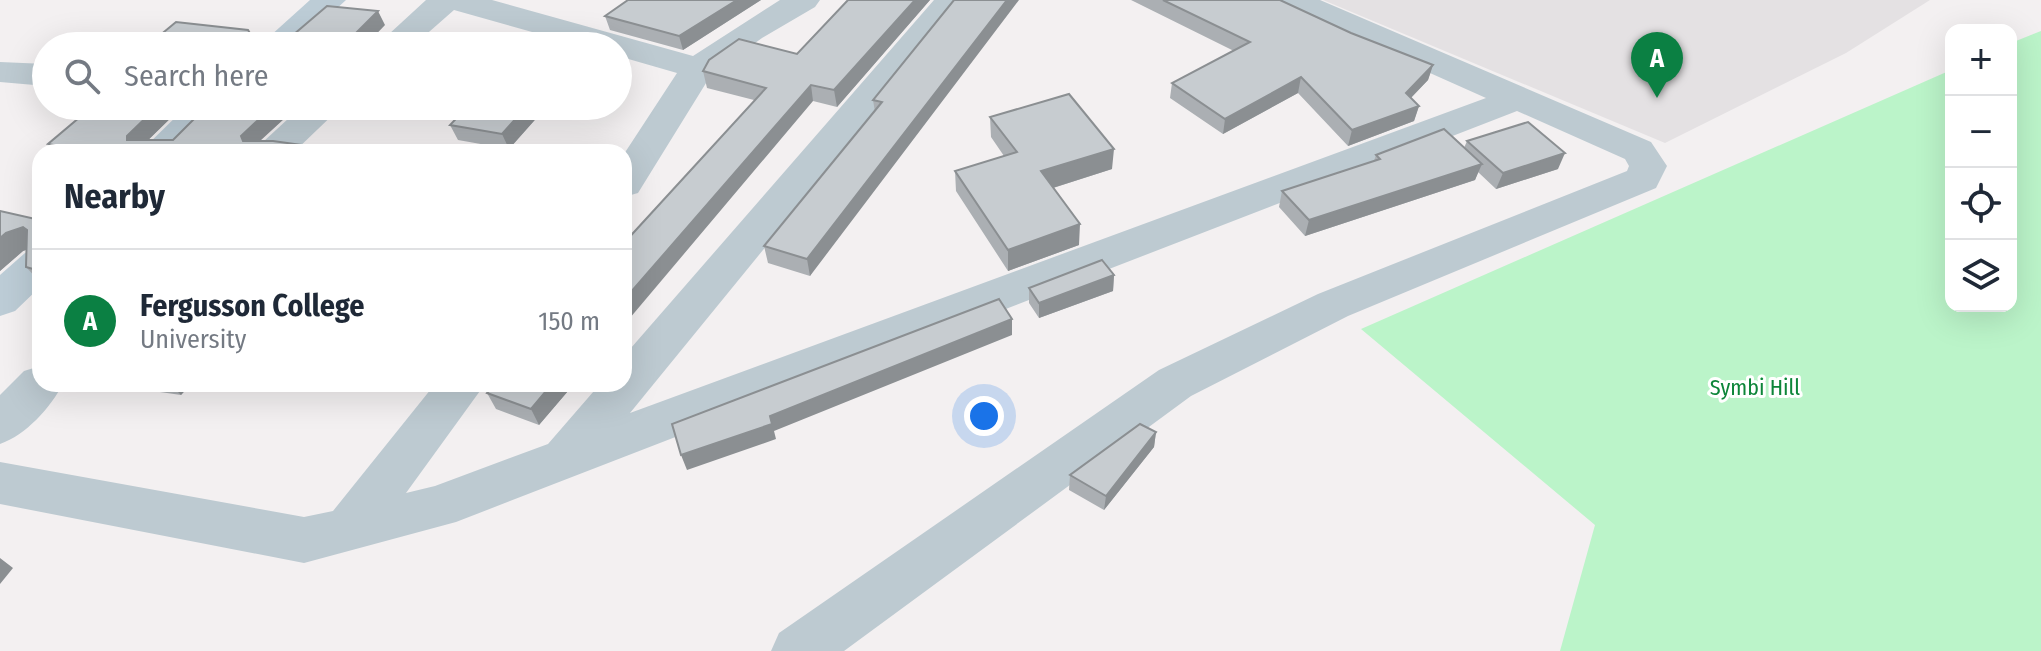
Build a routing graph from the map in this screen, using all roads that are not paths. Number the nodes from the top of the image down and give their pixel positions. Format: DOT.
graph roads {
  1 [pos="330,0"];
  2 [pos="446,0"];
  3 [pos="456,0"];
  4 [pos="804,0"];
  5 [pos="951,0"];
  6 [pos="1293,0"];
  7 [pos="292,32"];
  8 [pos="409,32"];
  9 [pos="570,32"];
  10 [pos="632,49"];
  11 [pos="698,68"];
  12 [pos="0,72"];
  13 [pos="32,74"];
  14 [pos="1519,98"];
  15 [pos="193,120"];
  16 [pos="308,120"];
  17 [pos="168,144"];
  18 [pos="280,144"];
  19 [pos="632,171"];
  20 [pos="32,270"];
  21 [pos="0,300"];
  22 [pos="632,379"];
  23 [pos="32,392"];
  24 [pos="456,392"];
  25 [pos="621,392"];
  26 [pos="0,425"];
  27 [pos="565,458"];
  28 [pos="0,483"];
  29 [pos="349,529"];
  30 [pos="799,651"];
  1 -- 7 [label="street"];
  2 -- 8 [label="street"];
  3 -- 9 [label="street"];
  4 -- 11 [label="street"];
  5 -- 22 [label="street"];
  6 -- 14 [label="street"];
  10 -- 11 [label="street"];
  11 -- 19 [label="street"];
  12 -- 13 [label="street"];
  14 -- 27 [label="street"];
  14 -- 30 [label="street"];
  15 -- 17 [label="street"];
  16 -- 18 [label="street"];
  20 -- 21 [label="street"];
  23 -- 26 [label="street"];
  24 -- 29 [label="street"];
  25 -- 27 [label="street"];
  27 -- 29 [label="street"];
  28 -- 29 [label="street"];
}
